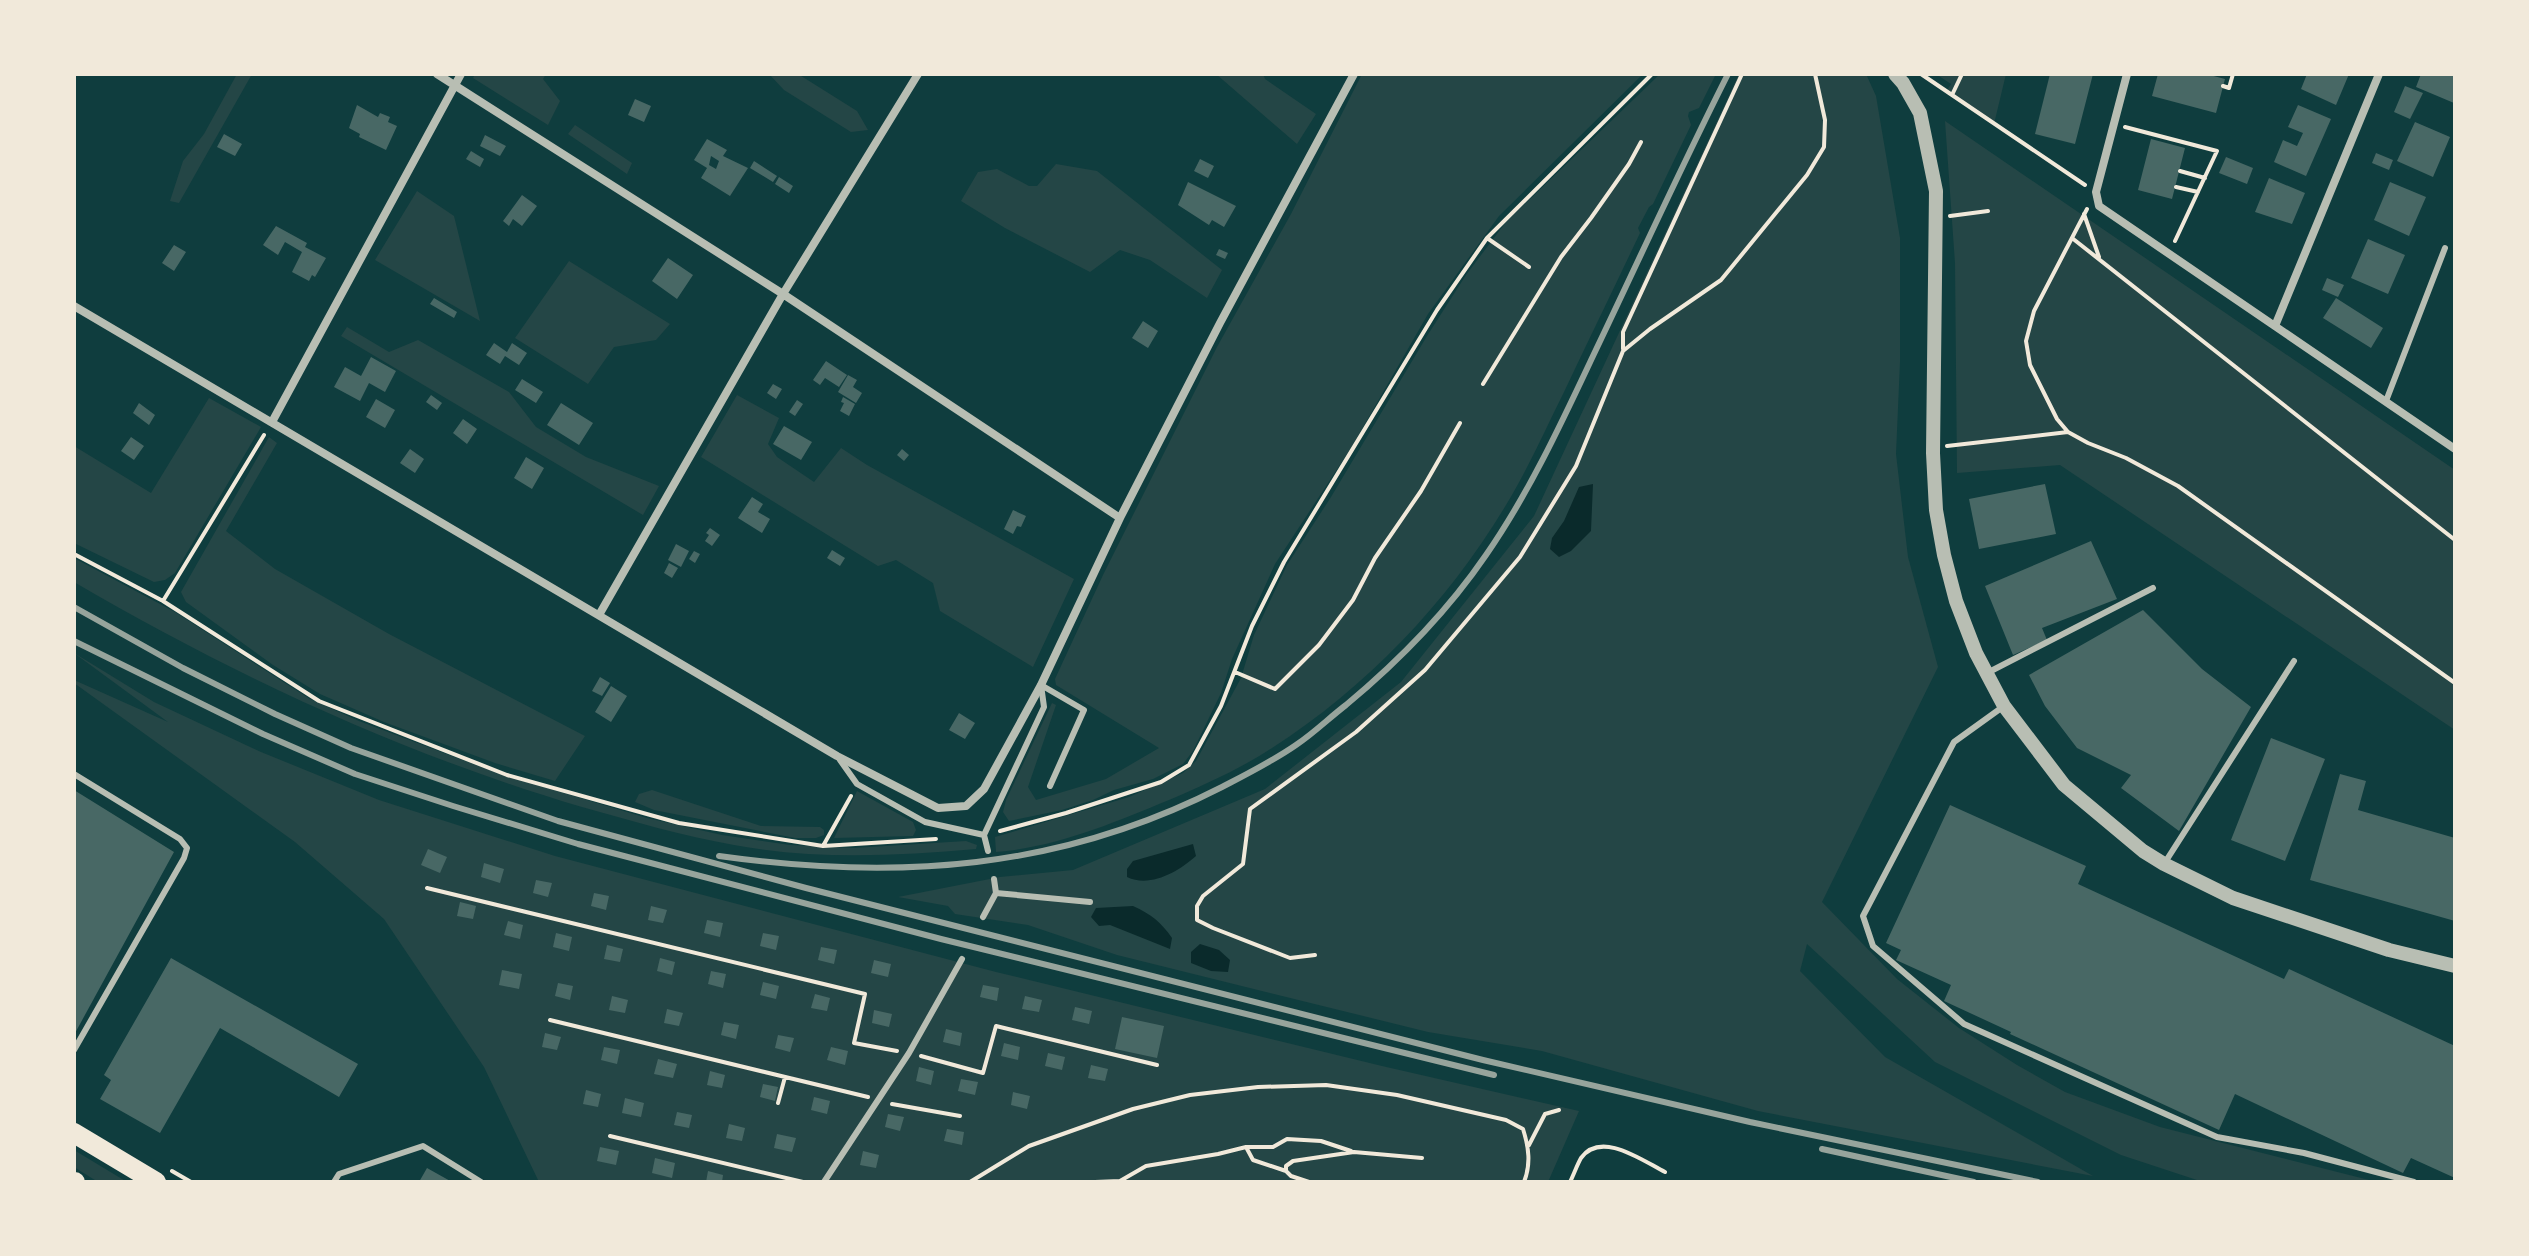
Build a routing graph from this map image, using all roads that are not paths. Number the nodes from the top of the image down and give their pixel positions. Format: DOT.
graph roads {
  1 [pos="437,74"];
  2 [pos="461,74"];
  3 [pos="918,74"];
  4 [pos="1354,74"];
  5 [pos="1895,74"];
  6 [pos="2127,74"];
  7 [pos="2379,74"];
  8 [pos="455,86"];
  9 [pos="2445,248"];
  10 [pos="783,294"];
  11 [pos="74,306"];
  12 [pos="2275,326"];
  13 [pos="2386,401"];
  14 [pos="272,422"];
  15 [pos="2455,449"];
  16 [pos="1120,518"];
  17 [pos="2153,588"];
  18 [pos="599,615"];
  19 [pos="2294,661"];
  20 [pos="1987,673"];
  21 [pos="1041,685"];
  22 [pos="2004,706"];
  23 [pos="837,756"];
  24 [pos="74,774"];
  25 [pos="1050,786"];
  26 [pos="984,835"];
  27 [pos="988,851"];
  28 [pos="2164,864"];
  29 [pos="994,879"];
  30 [pos="996,893"];
  31 [pos="1090,902"];
  32 [pos="983,917"];
  33 [pos="962,959"];
  34 [pos="2455,966"];
  35 [pos="74,1050"];
  36 [pos="74,1133"];
  37 [pos="156,1182"];
  38 [pos="334,1182"];
  39 [pos="481,1182"];
  40 [pos="824,1182"];
  41 [pos="2414,1182"];
  1 -- 8 [label="street"];
  2 -- 8 [label="street"];
  3 -- 10 [label="street"];
  4 -- 16 [label="street"];
  5 -- 20 [label="street"];
  6 -- 12 [label="street"];
  7 -- 12 [label="street"];
  8 -- 10 [label="street"];
  8 -- 14 [label="street"];
  9 -- 13 [label="lane"];
  10 -- 16 [label="street"];
  10 -- 18 [label="street"];
  11 -- 14 [label="street"];
  12 -- 13 [label="street"];
  13 -- 15 [label="street"];
  14 -- 18 [label="street"];
  16 -- 21 [label="street"];
  17 -- 20 [label="lane"];
  18 -- 23 [label="street"];
  19 -- 28 [label="lane"];
  20 -- 22 [label="street"];
  21 -- 23 [label="street"];
  21 -- 25 [label="lane"];
  21 -- 26 [label="lane"];
  22 -- 28 [label="street"];
  22 -- 41 [label="lane"];
  23 -- 26 [label="lane"];
  24 -- 35 [label="lane"];
  26 -- 27 [label="lane"];
  28 -- 34 [label="street"];
  29 -- 30 [label="lane"];
  30 -- 31 [label="lane"];
  30 -- 32 [label="lane"];
  33 -- 40 [label="lane"];
  36 -- 37 [label="main road"];
  38 -- 39 [label="lane"];
}
